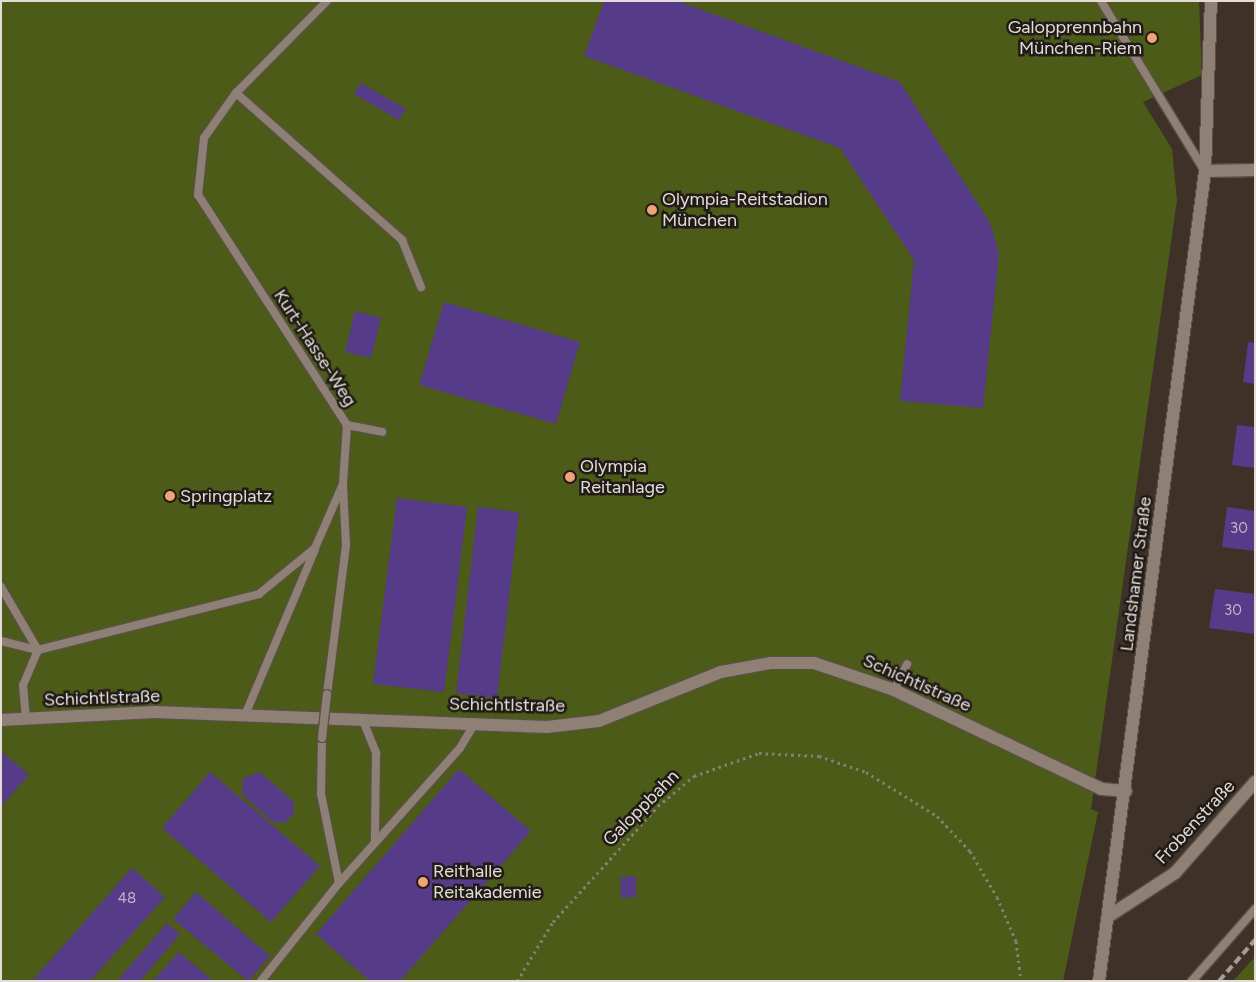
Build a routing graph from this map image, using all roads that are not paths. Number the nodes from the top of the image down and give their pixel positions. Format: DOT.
graph roads {
  1 [pos="327,1"];
  2 [pos="1101,1"];
  3 [pos="1211,1"];
  4 [pos="236,92"];
  5 [pos="1255,170"];
  6 [pos="1205,171"];
  7 [pos="421,287"];
  8 [pos="347,425"];
  9 [pos="382,432"];
  10 [pos="343,484"];
  11 [pos="315,548"];
  12 [pos="1,587"];
  13 [pos="1,641"];
  14 [pos="38,650"];
  15 [pos="907,664"];
  16 [pos="894,690"];
  17 [pos="245,716"];
  18 [pos="26,718"];
  19 [pos="362,718"];
  20 [pos="1,720"];
  21 [pos="476,723"];
  22 [pos="1255,782"];
  23 [pos="1126,791"];
  24 [pos="375,840"];
  25 [pos="339,883"];
  26 [pos="1255,910"];
  27 [pos="1109,916"];
  28 [pos="261,981"];
  29 [pos="1099,981"];
  30 [pos="1192,981"];
  1 -- 4 [label="lane, Kurt-Hasse-Weg"];
  2 -- 6 [label="lane"];
  3 -- 6 [label="street, Landshamer Straße"];
  4 -- 7 [label="lane"];
  4 -- 8 [label="lane, Kurt-Hasse-Weg"];
  5 -- 6 [label="street"];
  6 -- 23 [label="street, Landshamer Straße"];
  8 -- 9 [label="lane"];
  8 -- 10 [label="lane, Kurt-Hasse-Weg"];
  10 -- 11 [label="lane, Kurt-Hasse-Weg"];
  10 -- 25 [label="lane, bridge"];
  11 -- 14 [label="lane, Kurt-Hasse-Weg"];
  11 -- 17 [label="lane"];
  12 -- 14 [label="lane"];
  13 -- 14 [label="lane"];
  14 -- 18 [label="lane"];
  15 -- 16 [label="lane"];
  16 -- 21 [label="street, Schichtlstraße"];
  16 -- 23 [label="street, Schichtlstraße"];
  17 -- 18 [label="street, Schichtlstraße"];
  17 -- 19 [label="street, Schichtlstraße"];
  18 -- 20 [label="street, Schichtlstraße"];
  19 -- 21 [label="street, Schichtlstraße"];
  19 -- 24 [label="lane"];
  21 -- 24 [label="lane"];
  22 -- 27 [label="street, Frobenstraße"];
  23 -- 27 [label="street, Landshamer Straße"];
  24 -- 25 [label="lane"];
  25 -- 28 [label="lane"];
  26 -- 30 [label="lane"];
  27 -- 29 [label="street, Landshamer Straße"];
}
